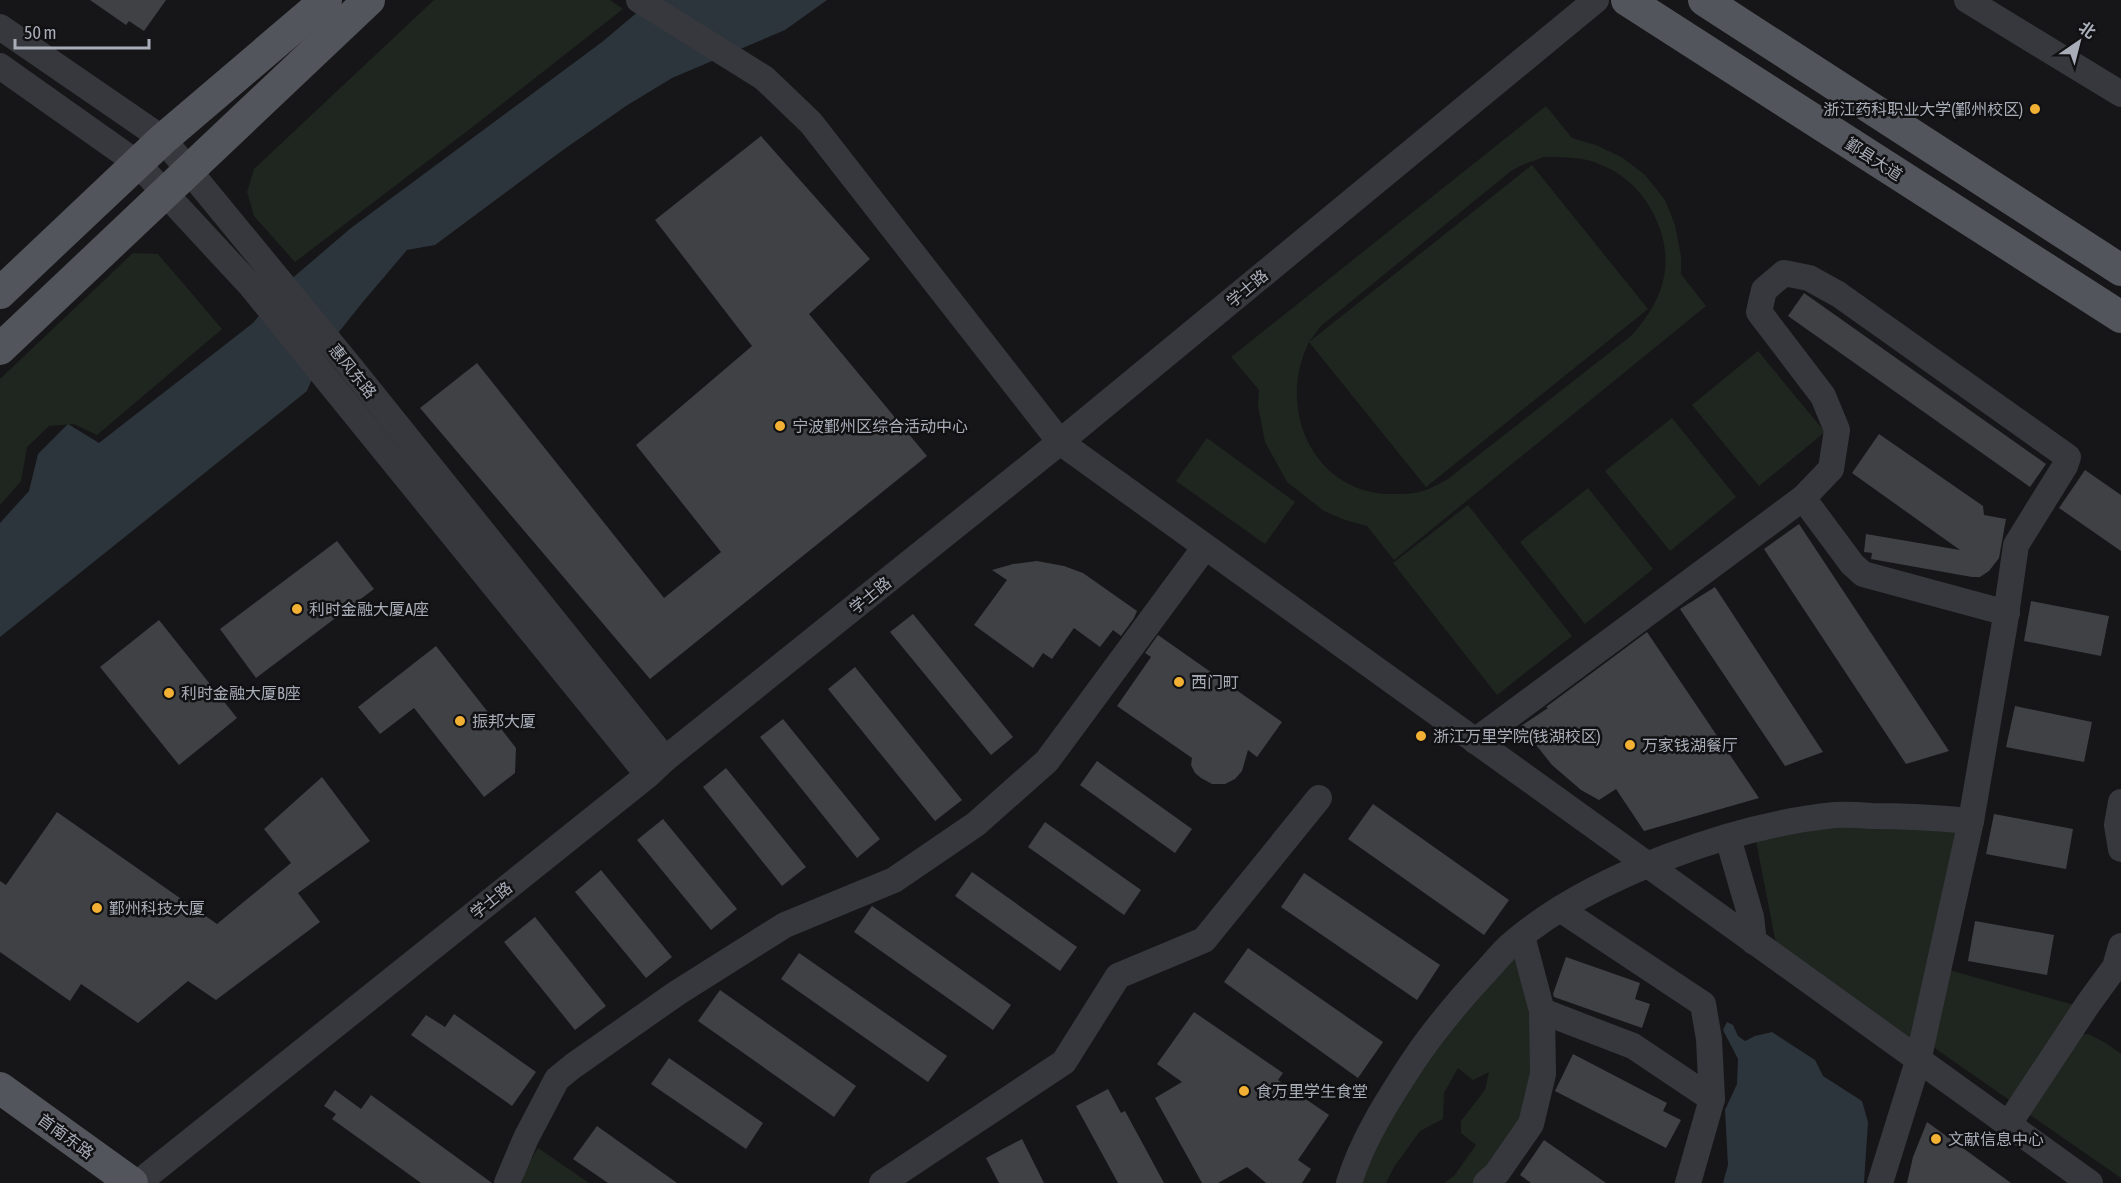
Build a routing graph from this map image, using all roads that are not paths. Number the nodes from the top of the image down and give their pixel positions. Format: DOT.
graph roads {
  1 [pos="326,0"];
  2 [pos="369,0"];
  3 [pos="639,0"];
  4 [pos="1596,0"];
  5 [pos="1627,0"];
  6 [pos="1704,0"];
  7 [pos="1967,0"];
  8 [pos="0,27"];
  9 [pos="0,66"];
  10 [pos="2120,91"];
  11 [pos="163,139"];
  12 [pos="137,163"];
  13 [pos="188,170"];
  14 [pos="164,192"];
  15 [pos="2121,270"];
  16 [pos="261,279"];
  17 [pos="0,293"];
  18 [pos="2121,317"];
  19 [pos="0,349"];
  20 [pos="1060,442"];
  21 [pos="1803,498"];
  22 [pos="1205,546"];
  23 [pos="2007,613"];
  24 [pos="1475,741"];
  25 [pos="657,767"];
  26 [pos="1319,798"];
  27 [pos="2121,802"];
  28 [pos="1971,821"];
  29 [pos="1728,838"];
  30 [pos="2121,849"];
  31 [pos="1647,865"];
  32 [pos="1560,909"];
  33 [pos="1522,936"];
  34 [pos="1754,942"];
  35 [pos="2120,956"];
  36 [pos="1542,1011"];
  37 [pos="1918,1061"];
  38 [pos="0,1088"];
  39 [pos="1712,1098"];
  40 [pos="0,1112"];
  41 [pos="2008,1125"];
  42 [pos="99,1183"];
  43 [pos="132,1183"];
  44 [pos="138,1183"];
  45 [pos="507,1183"];
  46 [pos="882,1183"];
  47 [pos="1349,1183"];
  48 [pos="1486,1183"];
  49 [pos="1688,1183"];
  50 [pos="1880,1183"];
  51 [pos="2090,1183"];
  1 -- 11 [label="main road"];
  2 -- 13 [label="main road"];
  3 -- 20 [label="street"];
  4 -- 20 [label="street, 学士路"];
  5 -- 18 [label="main road, 鄞县大道"];
  6 -- 15 [label="main road"];
  7 -- 10 [label="street"];
  8 -- 11 [label="street, 惠风东路"];
  9 -- 12 [label="street, 惠风东路"];
  11 -- 12 [label="main road"];
  11 -- 13 [label="street, 惠风东路"];
  12 -- 14 [label="street, 惠风东路"];
  12 -- 17 [label="main road"];
  13 -- 14 [label="main road"];
  13 -- 16 [label="street, 惠风东路"];
  14 -- 16 [label="street, 惠风东路"];
  14 -- 19 [label="main road"];
  16 -- 25 [label="street, 惠风东路"];
  16 -- 25 [label="street, 惠风东路"];
  20 -- 22 [label="street"];
  20 -- 25 [label="street, 学士路"];
  21 -- 23 [label="street"];
  21 -- 23 [label="street"];
  21 -- 24 [label="street"];
  22 -- 24 [label="street"];
  22 -- 45 [label="street"];
  23 -- 28 [label="street"];
  24 -- 31 [label="street"];
  25 -- 44 [label="street, 学士路"];
  26 -- 46 [label="street"];
  27 -- 30 [label="street"];
  28 -- 29 [label="street"];
  28 -- 37 [label="street"];
  29 -- 31 [label="street"];
  29 -- 34 [label="street"];
  31 -- 32 [label="street"];
  31 -- 34 [label="street"];
  32 -- 33 [label="street"];
  32 -- 39 [label="street"];
  33 -- 36 [label="street"];
  33 -- 47 [label="street"];
  34 -- 37 [label="street"];
  35 -- 41 [label="street"];
  36 -- 39 [label="street"];
  36 -- 48 [label="street"];
  37 -- 41 [label="street"];
  37 -- 50 [label="street"];
  38 -- 43 [label="main road, 首南东路"];
  39 -- 49 [label="street"];
  40 -- 42 [label="main road, 首南东路"];
  41 -- 51 [label="street"];
}
